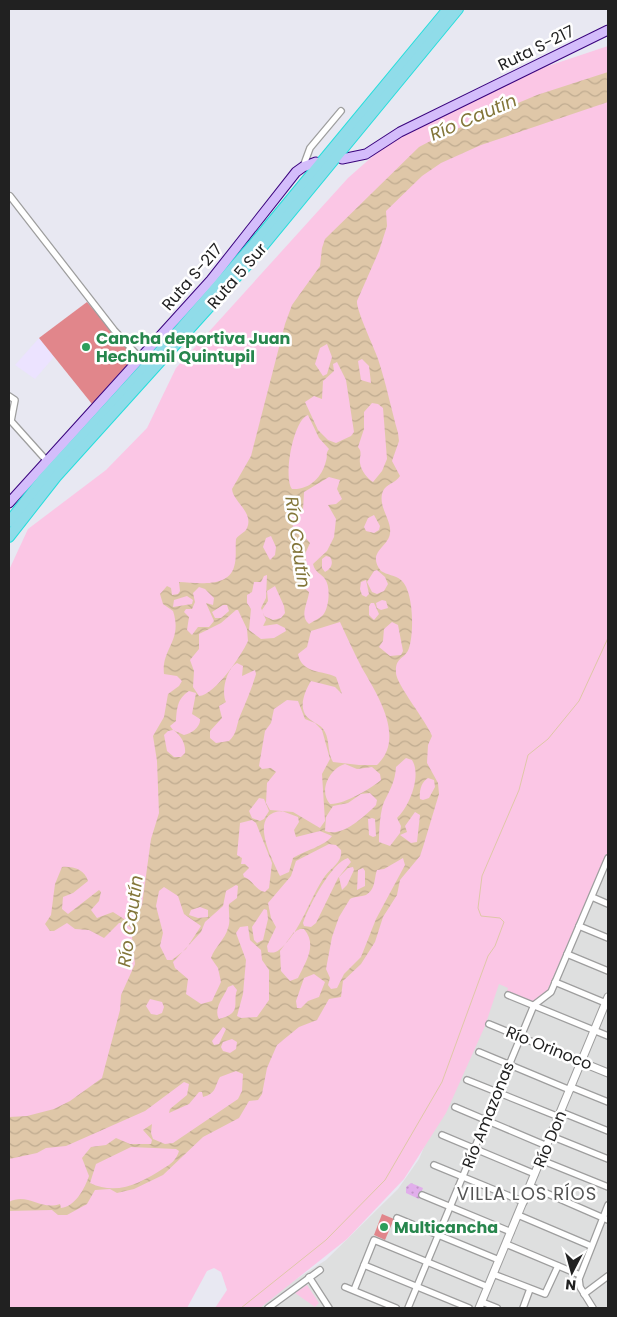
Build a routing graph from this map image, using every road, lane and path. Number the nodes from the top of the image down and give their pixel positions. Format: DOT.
graph roads {
  1 [pos="448,9"];
  2 [pos="458,9"];
  3 [pos="608,30"];
  4 [pos="341,111"];
  5 [pos="342,159"];
  6 [pos="316,162"];
  7 [pos="303,167"];
  8 [pos="10,196"];
  9 [pos="140,358"];
  10 [pos="9,396"];
  11 [pos="46,460"];
  12 [pos="9,502"];
  13 [pos="9,522"];
  14 [pos="9,537"];
  15 [pos="608,858"];
  16 [pos="606,868"];
  17 [pos="592,897"];
  18 [pos="608,904"];
  19 [pos="579,926"];
  20 [pos="608,938"];
  21 [pos="567,954"];
  22 [pos="608,972"];
  23 [pos="555,982"];
  24 [pos="508,995"];
  25 [pos="607,1001"];
  26 [pos="534,1005"];
  27 [pos="489,1024"];
  28 [pos="594,1030"];
  29 [pos="608,1036"];
  30 [pos="520,1037"];
  31 [pos="478,1052"];
  32 [pos="581,1062"];
  33 [pos="509,1065"];
  34 [pos="608,1073"];
  35 [pos="467,1080"];
  36 [pos="571,1089"];
  37 [pos="498,1093"];
  38 [pos="608,1102"];
  39 [pos="455,1108"];
  40 [pos="560,1114"];
  41 [pos="486,1120"];
  42 [pos="608,1131"];
  43 [pos="442,1136"];
  44 [pos="551,1136"];
  45 [pos="547,1146"];
  46 [pos="474,1149"];
  47 [pos="608,1159"];
  48 [pos="541,1160"];
  49 [pos="434,1165"];
  50 [pos="535,1174"];
  51 [pos="463,1177"];
  52 [pos="530,1186"];
  53 [pos="608,1187"];
  54 [pos="422,1195"];
  55 [pos="524,1202"];
  56 [pos="608,1205"];
  57 [pos="450,1207"];
  58 [pos="518,1216"];
  59 [pos="398,1218"];
  60 [pos="606,1218"];
  61 [pos="511,1232"];
  62 [pos="439,1234"];
  63 [pos="506,1244"];
  64 [pos="591,1246"];
  65 [pos="499,1260"];
  66 [pos="428,1262"];
  67 [pos="364,1265"];
  68 [pos="558,1266"];
  69 [pos="320,1270"];
  70 [pos="493,1274"];
  71 [pos="580,1274"];
  72 [pos="608,1276"];
  73 [pos="309,1277"];
  74 [pos="344,1286"];
  75 [pos="417,1287"];
  76 [pos="488,1287"];
  77 [pos="530,1289"];
  78 [pos="354,1290"];
  79 [pos="584,1294"];
  80 [pos="325,1302"];
  81 [pos="380,1302"];
  82 [pos="480,1305"];
  83 [pos="268,1308"];
  84 [pos="320,1308"];
  85 [pos="328,1308"];
  86 [pos="378,1308"];
  87 [pos="396,1308"];
  88 [pos="408,1308"];
  89 [pos="469,1308"];
  90 [pos="497,1308"];
  91 [pos="523,1308"];
  92 [pos="593,1308"];
  1 -- 13 [label="highway, Ruta 5 Sur"];
  2 -- 14 [label="highway, Ruta 5 Sur"];
  3 -- 5 [label="main road, Ruta S-217"];
  4 -- 7 [label="street"];
  6 -- 7 [label="main road, Ruta S-217"];
  7 -- 9 [label="main road, Ruta S-217"];
  8 -- 9 [label="street"];
  9 -- 11 [label="main road, Ruta S-217"];
  10 -- 11 [label="street"];
  11 -- 12 [label="main road, Ruta S-217"];
  15 -- 16 [label="street"];
  16 -- 17 [label="street"];
  17 -- 18 [label="street"];
  17 -- 19 [label="street"];
  19 -- 20 [label="street"];
  19 -- 21 [label="street"];
  21 -- 22 [label="street"];
  21 -- 23 [label="street"];
  23 -- 25 [label="street"];
  23 -- 26 [label="street"];
  24 -- 26 [label="street"];
  25 -- 28 [label="street, Río Don"];
  26 -- 28 [label="street"];
  26 -- 30 [label="street, Río Amazonas"];
  27 -- 30 [label="street, Río Orinoco"];
  28 -- 29 [label="street"];
  28 -- 32 [label="street, Río Don"];
  30 -- 32 [label="street, Río Orinoco"];
  30 -- 33 [label="street, Río Amazonas"];
  31 -- 33 [label="street"];
  32 -- 34 [label="street, Río Orinoco"];
  32 -- 36 [label="street, Río Don"];
  33 -- 36 [label="street"];
  33 -- 37 [label="street, Río Amazonas"];
  35 -- 37 [label="street"];
  36 -- 38 [label="street"];
  36 -- 40 [label="street, Río Don"];
  37 -- 40 [label="street"];
  37 -- 41 [label="street, Río Amazonas"];
  39 -- 41 [label="street"];
  40 -- 42 [label="street"];
  40 -- 44 [label="street, Río Don"];
  41 -- 45 [label="street"];
  41 -- 46 [label="street, Río Amazonas"];
  43 -- 46 [label="street"];
  44 -- 45 [label="street, Río Don"];
  44 -- 47 [label="street"];
  45 -- 48 [label="street, Río Don"];
  46 -- 50 [label="street"];
  46 -- 51 [label="street, Río Amazonas"];
  48 -- 50 [label="street, Río Don"];
  48 -- 53 [label="street"];
  49 -- 51 [label="street"];
  50 -- 52 [label="street, Río Don"];
  51 -- 55 [label="street"];
  51 -- 57 [label="street, Río Amazonas"];
  52 -- 55 [label="street, Río Don"];
  52 -- 60 [label="street"];
  54 -- 57 [label="street"];
  55 -- 58 [label="street, Río Don"];
  56 -- 60 [label="street"];
  57 -- 61 [label="street"];
  57 -- 62 [label="street, Río Amazonas"];
  58 -- 61 [label="street, Río Don"];
  58 -- 64 [label="street"];
  59 -- 62 [label="street"];
  60 -- 64 [label="street"];
  61 -- 63 [label="street, Río Don"];
  62 -- 65 [label="street"];
  62 -- 66 [label="street, Río Amazonas"];
  63 -- 65 [label="street, Río Don"];
  63 -- 68 [label="street"];
  64 -- 71 [label="street"];
  65 -- 70 [label="street, Río Don"];
  66 -- 67 [label="street"];
  66 -- 75 [label="street, Río Amazonas"];
  66 -- 76 [label="street"];
  67 -- 75 [label="street"];
  67 -- 78 [label="street"];
  68 -- 71 [label="street"];
  68 -- 77 [label="street"];
  69 -- 73 [label="street"];
  70 -- 76 [label="street, Río Don"];
  70 -- 77 [label="street"];
  71 -- 79 [label="street"];
  72 -- 79 [label="street"];
  73 -- 80 [label="street"];
  73 -- 83 [label="street"];
  74 -- 78 [label="street"];
  75 -- 88 [label="street, Río Amazonas"];
  75 -- 89 [label="street"];
  76 -- 82 [label="street, Río Don"];
  77 -- 91 [label="street"];
  78 -- 81 [label="street"];
  79 -- 92 [label="street"];
  80 -- 84 [label="street"];
  80 -- 85 [label="street"];
  81 -- 86 [label="street"];
  81 -- 87 [label="street"];
  82 -- 90 [label="street"];
}
